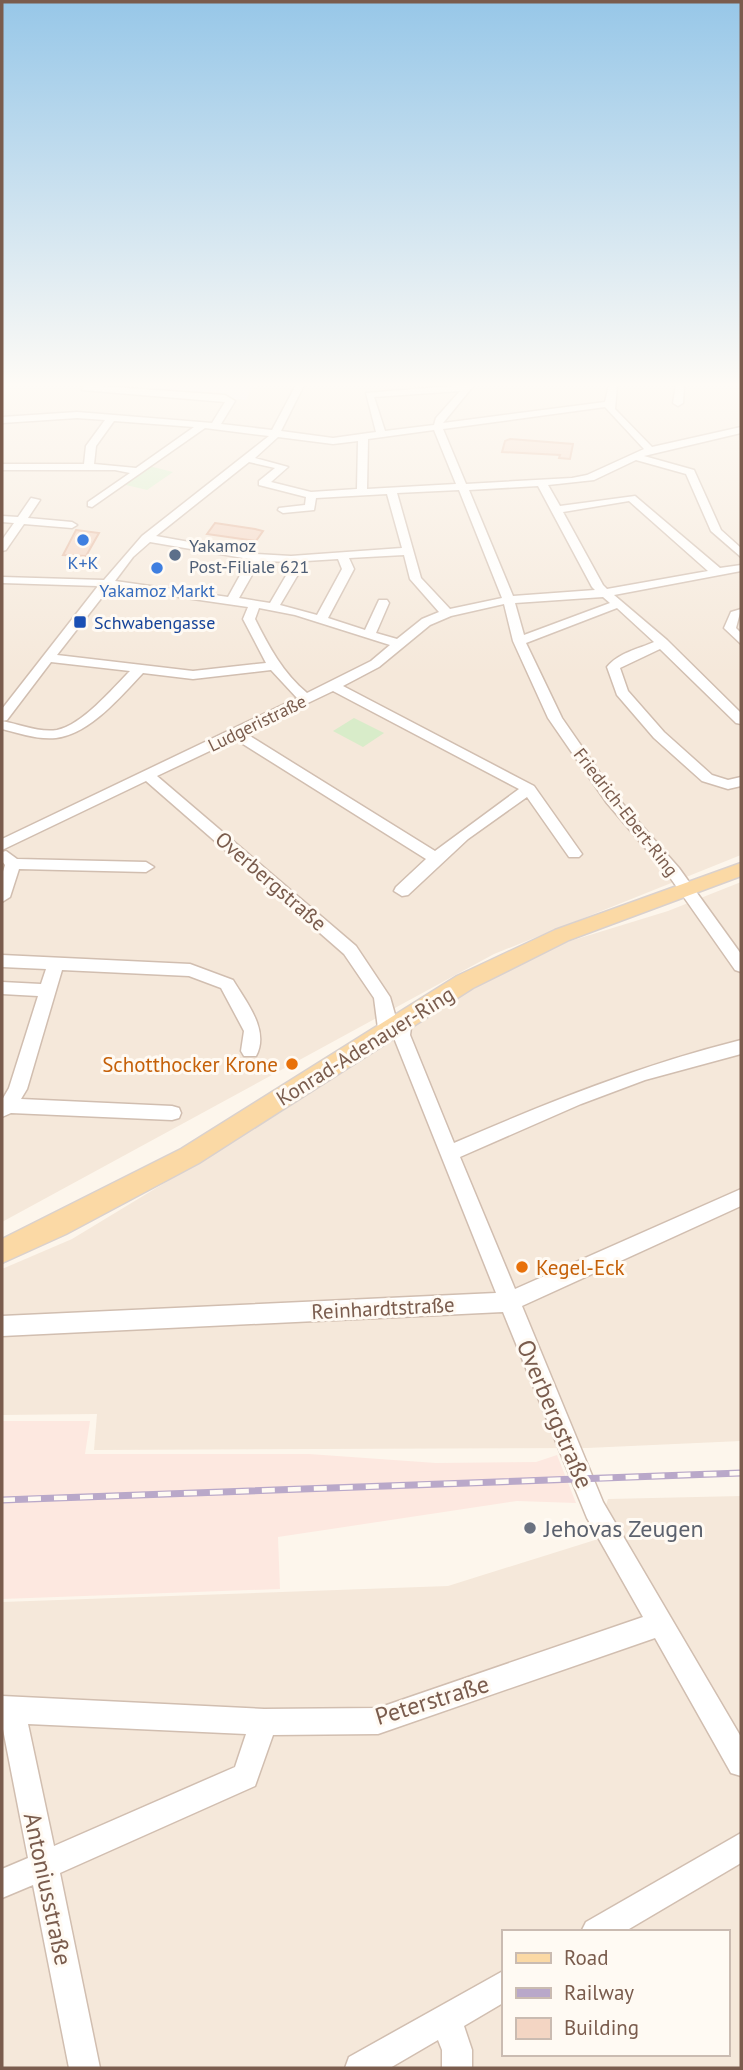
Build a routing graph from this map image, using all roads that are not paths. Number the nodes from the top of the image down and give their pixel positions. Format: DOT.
graph roads {
  1 [pos="123,482"];
  2 [pos="220,482"];
  3 [pos="265,482"];
  4 [pos="362,482"];
  5 [pos="461,482"];
  6 [pos="555,482"];
  7 [pos="694,482"];
  8 [pos="542,483"];
  9 [pos="462,485"];
  10 [pos="391,490"];
  11 [pos="362,491"];
  12 [pos="311,495"];
  13 [pos="35,500"];
  14 [pos="92,504"];
  15 [pos="283,510"];
  16 [pos="557,510"];
  17 [pos="2,519"];
  18 [pos="22,521"];
  19 [pos="72,525"];
  20 [pos="146,538"];
  21 [pos="2,548"];
  22 [pos="408,551"];
  23 [pos="741,554"];
  24 [pos="341,556"];
  25 [pos="256,557"];
  26 [pos="300,559"];
  27 [pos="741,568"];
  28 [pos="718,573"];
  29 [pos="2,581"];
  30 [pos="104,583"];
  31 [pos="604,593"];
  32 [pos="508,600"];
  33 [pos="232,601"];
  34 [pos="383,603"];
  35 [pos="255,604"];
  36 [pos="617,604"];
  37 [pos="273,607"];
  38 [pos="741,612"];
  39 [pos="447,613"];
  40 [pos="321,619"];
  41 [pos="369,635"];
  42 [pos="741,640"];
  43 [pos="519,641"];
  44 [pos="663,643"];
  45 [pos="399,644"];
  46 [pos="47,658"];
  47 [pos="273,666"];
  48 [pos="138,671"];
  49 [pos="333,686"];
  50 [pos="306,699"];
  51 [pos="4,712"];
  52 [pos="741,719"];
  53 [pos="2,725"];
  54 [pos="235,733"];
  55 [pos="147,775"];
  56 [pos="741,781"];
  57 [pos="529,789"];
  58 [pos="2,845"];
  59 [pos="2,851"];
  60 [pos="574,854"];
  61 [pos="434,857"];
  62 [pos="13,864"];
  63 [pos="146,867"];
  64 [pos="741,869"];
  65 [pos="685,890"];
  66 [pos="402,891"];
  67 [pos="2,897"];
  68 [pos="2,961"];
  69 [pos="56,963"];
  70 [pos="741,966"];
  71 [pos="2,988"];
  72 [pos="48,990"];
  73 [pos="382,997"];
  74 [pos="395,1025"];
  75 [pos="741,1047"];
  76 [pos="405,1048"];
  77 [pos="250,1051"];
  78 [pos="5,1108"];
  79 [pos="172,1113"];
  80 [pos="448,1153"];
  81 [pos="741,1197"];
  82 [pos="2,1251"];
  83 [pos="508,1302"];
  84 [pos="2,1326"];
  85 [pos="661,1623"];
  86 [pos="7,1709"];
  87 [pos="264,1722"];
  88 [pos="741,1763"];
  89 [pos="741,1847"];
  90 [pos="43,1867"];
  91 [pos="2,1884"];
  92 [pos="599,1930"];
  93 [pos="502,1987"];
  94 [pos="446,2019"];
  95 [pos="85,2068"];
  96 [pos="360,2068"];
  97 [pos="457,2068"];
  1 -- 14 [label="street"];
  2 -- 20 [label="street"];
  3 -- 12 [label="street"];
  4 -- 11 [label="street"];
  5 -- 9 [label="street, Friedrich-Ebert-Ring"];
  6 -- 8 [label="street"];
  7 -- 23 [label="street"];
  8 -- 9 [label="street"];
  8 -- 16 [label="street"];
  9 -- 10 [label="street"];
  9 -- 32 [label="street, Friedrich-Ebert-Ring"];
  10 -- 11 [label="street"];
  10 -- 22 [label="street"];
  11 -- 12 [label="street"];
  12 -- 15 [label="street"];
  13 -- 18 [label="street"];
  16 -- 28 [label="street"];
  16 -- 31 [label="street"];
  17 -- 18 [label="street"];
  18 -- 19 [label="street"];
  18 -- 21 [label="street"];
  20 -- 25 [label="street"];
  20 -- 30 [label="street"];
  22 -- 24 [label="street"];
  22 -- 39 [label="street"];
  24 -- 26 [label="street"];
  24 -- 40 [label="street"];
  25 -- 26 [label="street"];
  25 -- 33 [label="street"];
  26 -- 37 [label="street"];
  27 -- 28 [label="street, Ludgeristraße"];
  28 -- 31 [label="street, Ludgeristraße"];
  29 -- 30 [label="street"];
  30 -- 33 [label="street"];
  30 -- 46 [label="street"];
  31 -- 32 [label="street, Ludgeristraße"];
  31 -- 36 [label="street"];
  32 -- 39 [label="street, Ludgeristraße"];
  32 -- 43 [label="street, Friedrich-Ebert-Ring"];
  33 -- 35 [label="street"];
  34 -- 41 [label="street"];
  35 -- 37 [label="street"];
  35 -- 47 [label="street"];
  36 -- 43 [label="street"];
  36 -- 44 [label="street"];
  37 -- 40 [label="street"];
  38 -- 42 [label="street"];
  39 -- 45 [label="street, Ludgeristraße"];
  40 -- 41 [label="street"];
  41 -- 45 [label="street"];
  43 -- 65 [label="street, Friedrich-Ebert-Ring"];
  44 -- 52 [label="street"];
  44 -- 56 [label="street"];
  45 -- 49 [label="street, Ludgeristraße"];
  46 -- 48 [label="street"];
  46 -- 51 [label="street"];
  47 -- 48 [label="street"];
  47 -- 50 [label="street"];
  48 -- 53 [label="street"];
  49 -- 50 [label="street, Ludgeristraße"];
  49 -- 57 [label="street"];
  50 -- 54 [label="street, Ludgeristraße"];
  54 -- 55 [label="street, Ludgeristraße"];
  54 -- 61 [label="street"];
  55 -- 58 [label="street, Ludgeristraße"];
  55 -- 73 [label="street, Overbergstraße"];
  57 -- 60 [label="street"];
  57 -- 61 [label="street"];
  59 -- 62 [label="street"];
  61 -- 66 [label="street"];
  62 -- 63 [label="street"];
  62 -- 67 [label="street"];
  64 -- 65 [label="main road, Konrad-Adenauer-Ring"];
  65 -- 70 [label="street, Friedrich-Ebert-Ring"];
  65 -- 74 [label="main road, Konrad-Adenauer-Ring"];
  68 -- 69 [label="street"];
  69 -- 72 [label="street"];
  69 -- 77 [label="street"];
  71 -- 72 [label="street"];
  72 -- 78 [label="street"];
  73 -- 74 [label="street, Overbergstraße"];
  73 -- 74 [label="street"];
  74 -- 76 [label="street, Overbergstraße"];
  74 -- 76 [label="street"];
  74 -- 82 [label="main road, Konrad-Adenauer-Ring"];
  75 -- 80 [label="street"];
  76 -- 80 [label="street, Overbergstraße"];
  78 -- 79 [label="street"];
  80 -- 83 [label="street, Overbergstraße"];
  81 -- 83 [label="street, Reinhardtstraße"];
  83 -- 84 [label="street, Reinhardtstraße"];
  83 -- 85 [label="street, Overbergstraße"];
  85 -- 87 [label="street, Peterstraße"];
  85 -- 88 [label="street, Overbergstraße"];
  86 -- 87 [label="street, Peterstraße"];
  86 -- 90 [label="street, Antoniusstraße"];
  87 -- 90 [label="street"];
  89 -- 92 [label="street"];
  90 -- 91 [label="street"];
  90 -- 95 [label="street, Antoniusstraße"];
  93 -- 94 [label="street"];
  94 -- 96 [label="street"];
  94 -- 97 [label="street"];
}
